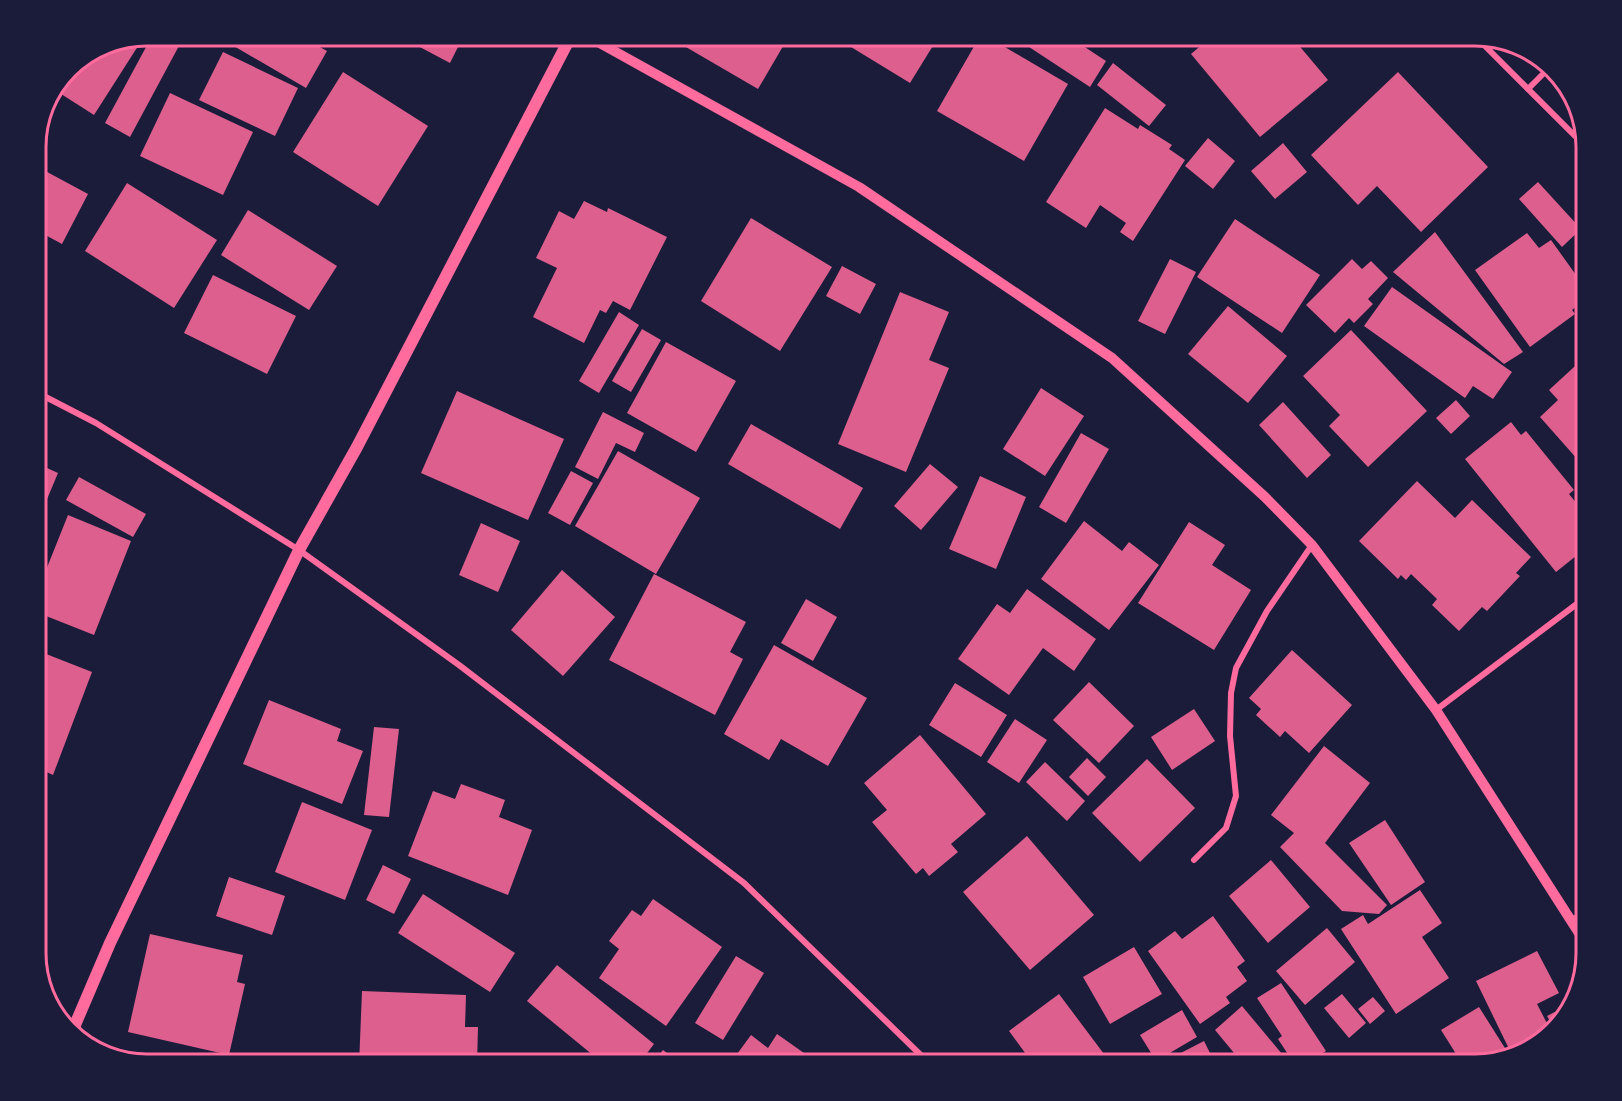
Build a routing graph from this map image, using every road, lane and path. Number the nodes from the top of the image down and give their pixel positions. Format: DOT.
graph roads {
  1 [pos="566,46"];
  2 [pos="604,46"];
  3 [pos="1486,47"];
  4 [pos="1543,74"];
  5 [pos="1528,89"];
  6 [pos="1575,136"];
  7 [pos="47,398"];
  8 [pos="1312,545"];
  9 [pos="299,550"];
  10 [pos="1576,605"];
  11 [pos="1436,710"];
  12 [pos="1194,860"];
  13 [pos="1576,917"];
  14 [pos="1570,919"];
  15 [pos="1576,928"];
  16 [pos="75,1024"];
  17 [pos="920,1054"];
  1 -- 9 [label="main road"];
  2 -- 8 [label="street"];
  3 -- 5 [label="street"];
  4 -- 5 [label="street"];
  5 -- 6 [label="street"];
  7 -- 9 [label="street"];
  8 -- 11 [label="street"];
  8 -- 12 [label="street"];
  9 -- 16 [label="main road"];
  9 -- 17 [label="street"];
  10 -- 11 [label="street"];
  11 -- 14 [label="street"];
  13 -- 14 [label="lane"];
  14 -- 15 [label="street"];
}
